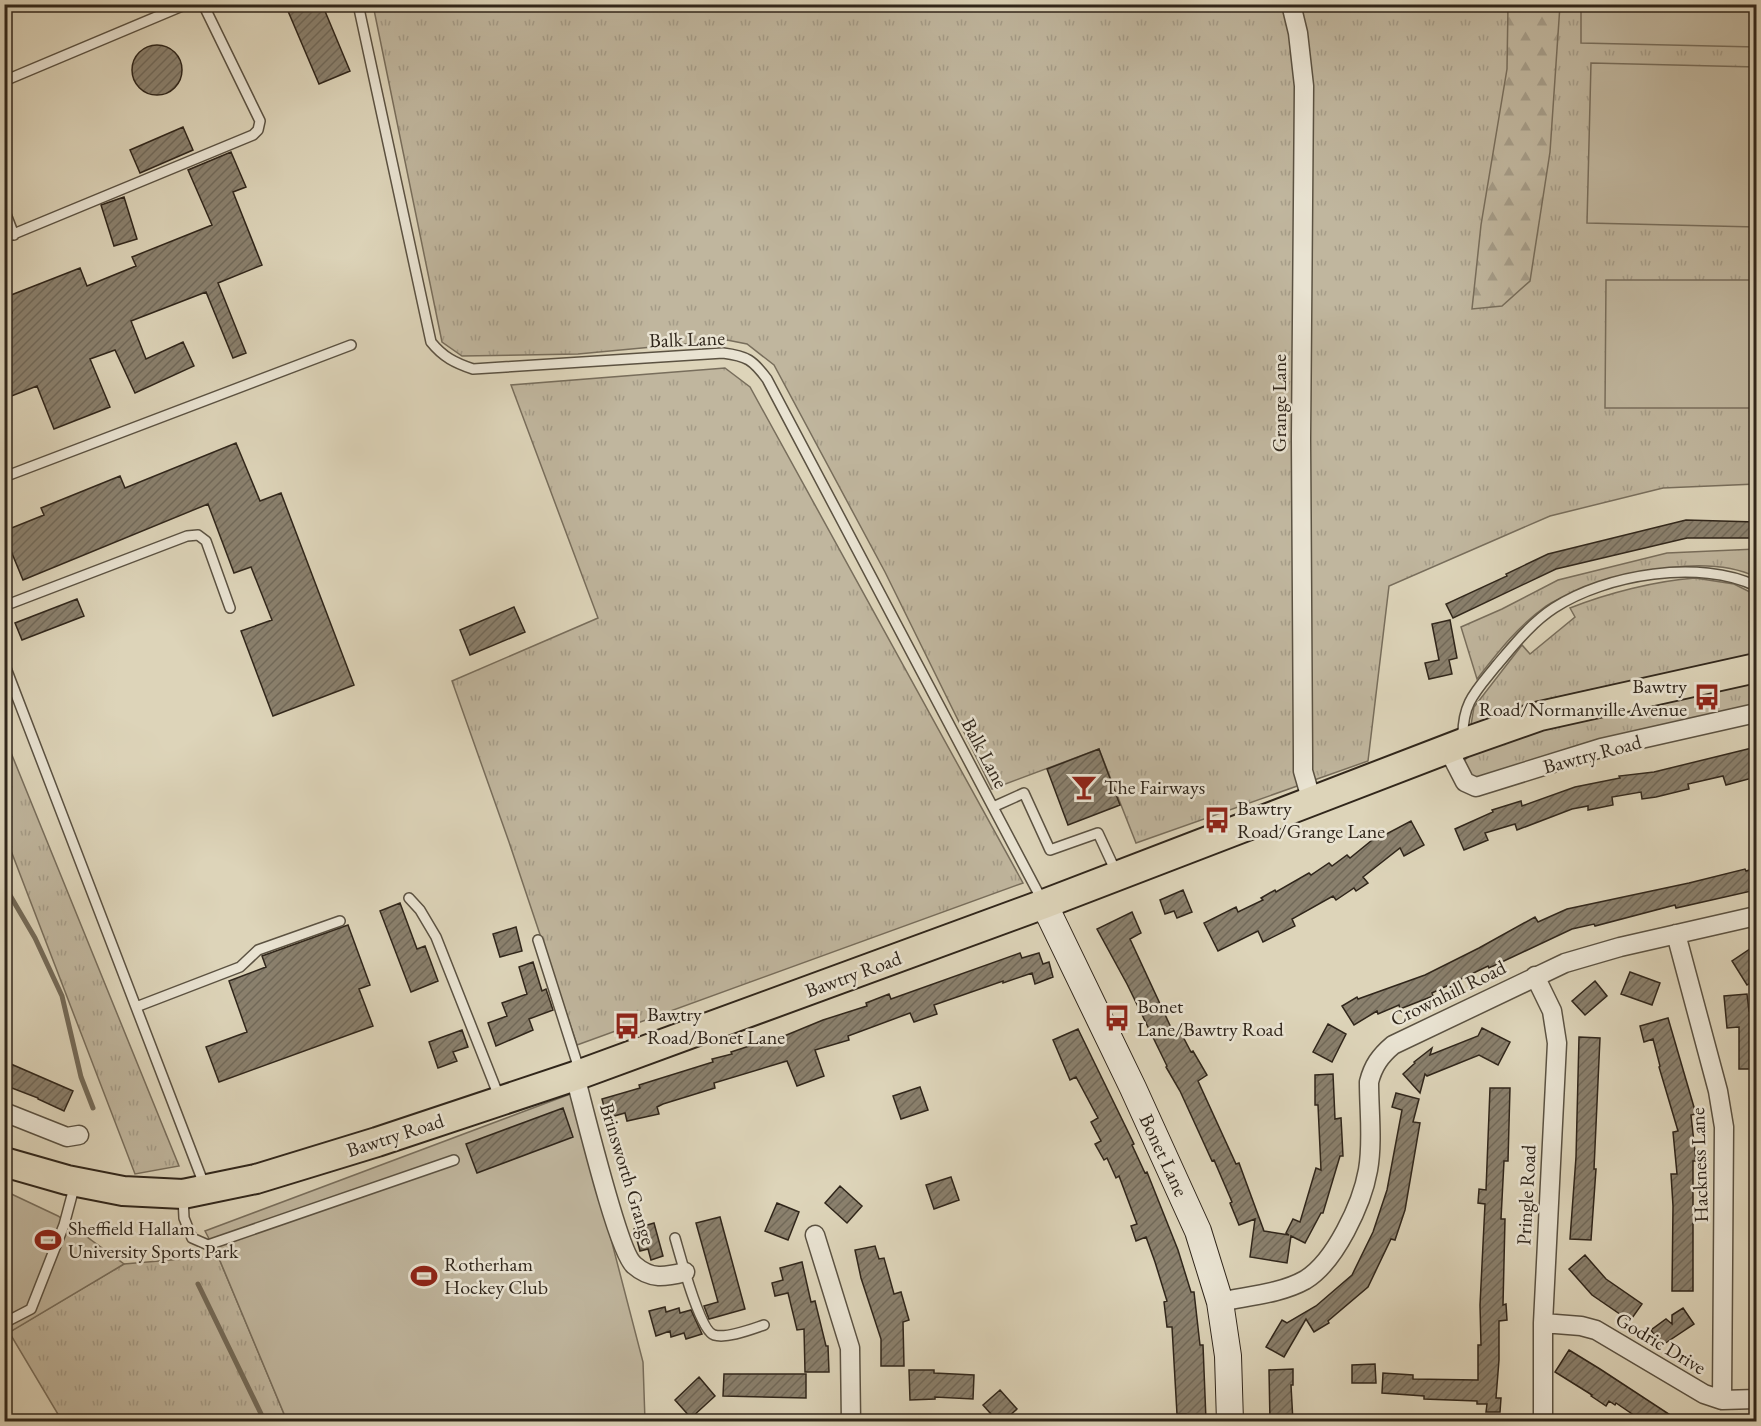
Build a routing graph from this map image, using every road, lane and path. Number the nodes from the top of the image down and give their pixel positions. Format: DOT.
graph roads {
  1 [pos="187,4"];
  2 [pos="203,4"];
  3 [pos="358,4"];
  4 [pos="1291,4"];
  5 [pos="4,81"];
  6 [pos="4,209"];
  7 [pos="9,237"];
  8 [pos="351,345"];
  9 [pos="4,477"];
  10 [pos="1756,586"];
  11 [pos="4,606"];
  12 [pos="230,608"];
  13 [pos="4,663"];
  14 [pos="1756,668"];
  15 [pos="1756,713"];
  16 [pos="1456,746"];
  17 [pos="1312,802"];
  18 [pos="993,807"];
  19 [pos="1119,876"];
  20 [pos="409,898"];
  21 [pos="1044,904"];
  22 [pos="1756,916"];
  23 [pos="340,921"];
  24 [pos="1676,934"];
  25 [pos="538,940"];
  26 [pos="1535,976"];
  27 [pos="136,1007"];
  28 [pos="578,1075"];
  29 [pos="501,1100"];
  30 [pos="4,1112"];
  31 [pos="79,1135"];
  32 [pos="454,1160"];
  33 [pos="4,1162"];
  34 [pos="76,1182"];
  35 [pos="195,1192"];
  36 [pos="815,1235"];
  37 [pos="675,1238"];
  38 [pos="685,1272"];
  39 [pos="1220,1302"];
  40 [pos="4,1323"];
  41 [pos="1543,1323"];
  42 [pos="764,1325"];
  43 [pos="1722,1400"];
  44 [pos="1756,1400"];
  45 [pos="851,1422"];
  46 [pos="1230,1422"];
  47 [pos="1544,1422"];
  1 -- 5 [label="lane"];
  2 -- 7 [label="lane"];
  3 -- 18 [label="lane, Balk Lane"];
  4 -- 17 [label="street, Grange Lane"];
  6 -- 7 [label="lane"];
  8 -- 9 [label="lane"];
  10 -- 16 [label="lane"];
  11 -- 12 [label="lane"];
  13 -- 27 [label="lane"];
  14 -- 16 [label="main road, Bawtry Road"];
  15 -- 16 [label="street, Bawtry Road"];
  16 -- 17 [label="main road, Bawtry Road"];
  17 -- 19 [label="main road, Bawtry Road"];
  18 -- 19 [label="lane"];
  18 -- 21 [label="lane, Balk Lane"];
  19 -- 21 [label="main road, Bawtry Road"];
  20 -- 29 [label="lane"];
  21 -- 28 [label="main road, Bawtry Road"];
  21 -- 39 [label="main road, Bonet Lane"];
  22 -- 24 [label="street, Crownhill Road"];
  23 -- 27 [label="lane"];
  24 -- 26 [label="street, Crownhill Road"];
  24 -- 43 [label="street, Hackness Lane"];
  25 -- 28 [label="lane"];
  26 -- 39 [label="street, Crownhill Road"];
  26 -- 41 [label="street, Pringle Road"];
  27 -- 35 [label="lane"];
  28 -- 29 [label="main road, Bawtry Road"];
  28 -- 38 [label="street, Brinsworth Grange"];
  29 -- 35 [label="main road, Bawtry Road"];
  30 -- 31 [label="street"];
  32 -- 35 [label="lane"];
  33 -- 34 [label="main road, Bawtry Road"];
  34 -- 35 [label="main road, Bawtry Road"];
  34 -- 40 [label="lane"];
  36 -- 45 [label="street"];
  37 -- 38 [label="lane"];
  38 -- 42 [label="lane"];
  39 -- 46 [label="main road, Bonet Lane"];
  41 -- 43 [label="street, Godric Drive"];
  41 -- 47 [label="street, Pringle Road"];
  43 -- 44 [label="street, Godric Drive"];
}
